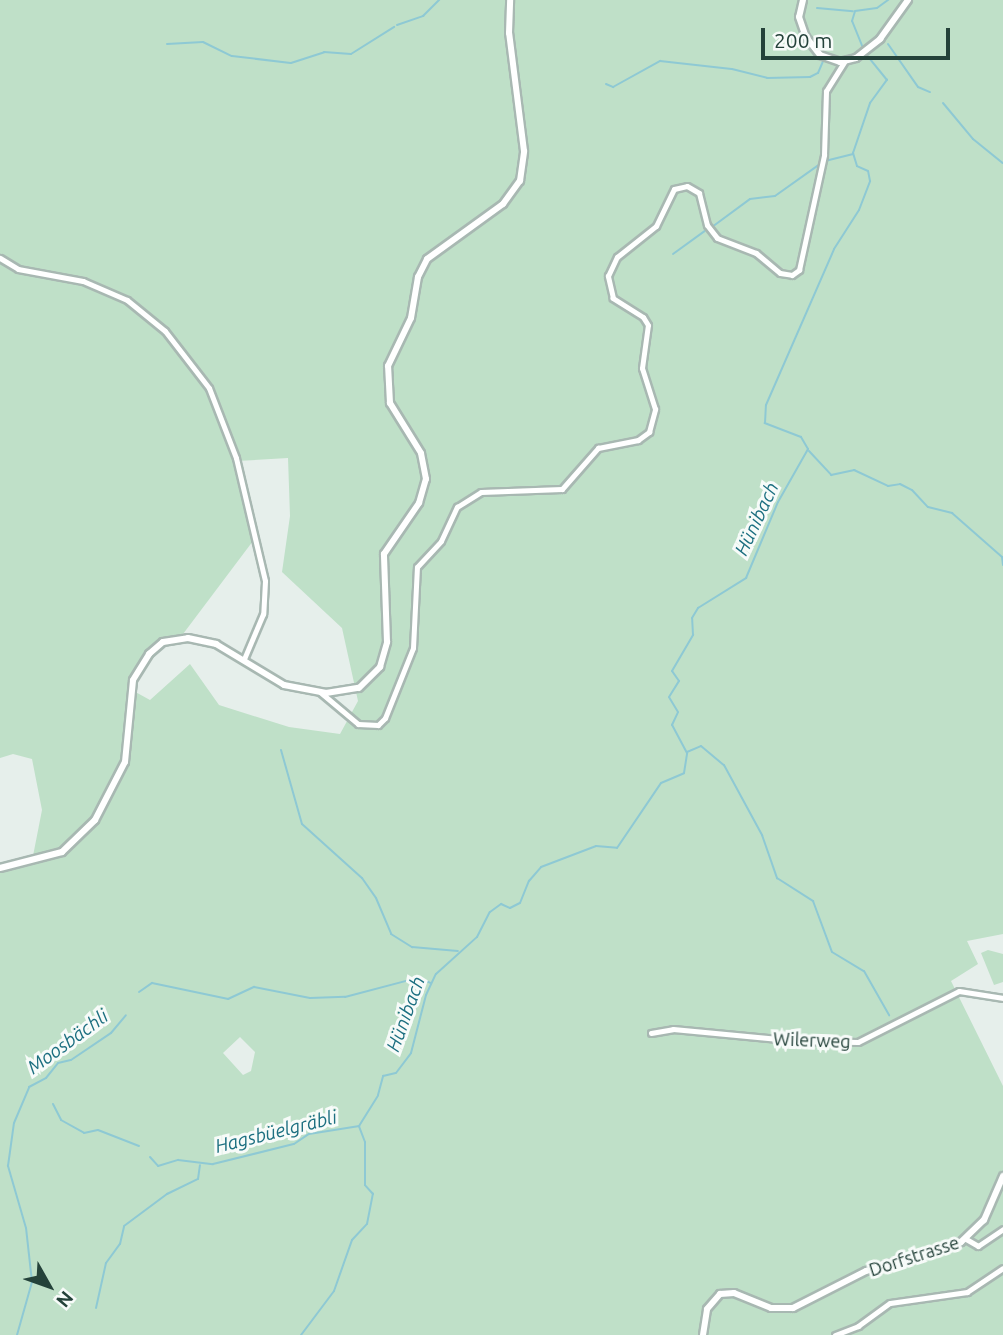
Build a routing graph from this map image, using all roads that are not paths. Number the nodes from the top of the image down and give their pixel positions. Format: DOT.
graph roads {
  1 [pos="510,0"];
  2 [pos="803,0"];
  3 [pos="908,0"];
  4 [pos="844,62"];
  5 [pos="0,258"];
  6 [pos="244,659"];
  7 [pos="320,692"];
  8 [pos="0,868"];
  9 [pos="1003,998"];
  10 [pos="651,1033"];
  11 [pos="1003,1176"];
  12 [pos="1003,1229"];
  13 [pos="966,1239"];
  14 [pos="1003,1268"];
  15 [pos="703,1335"];
  16 [pos="835,1335"];
  1 -- 7 [label="street"];
  2 -- 4 [label="street"];
  3 -- 4 [label="street"];
  4 -- 7 [label="street"];
  5 -- 6 [label="street"];
  6 -- 7 [label="street"];
  6 -- 8 [label="street"];
  9 -- 10 [label="street, Wilerweg"];
  11 -- 13 [label="street, Dorfstrasse"];
  12 -- 13 [label="street"];
  13 -- 15 [label="street, Dorfstrasse"];
  14 -- 16 [label="street"];
}
